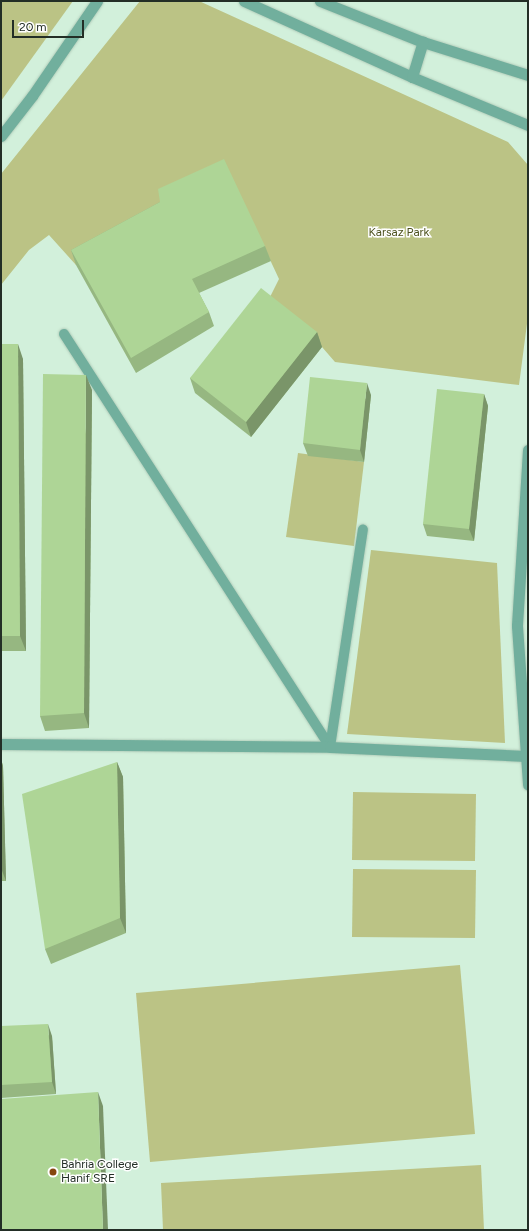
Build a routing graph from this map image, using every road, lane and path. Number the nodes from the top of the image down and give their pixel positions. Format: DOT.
graph roads {
  1 [pos="97,1"];
  2 [pos="244,1"];
  3 [pos="320,1"];
  4 [pos="423,42"];
  5 [pos="528,75"];
  6 [pos="412,77"];
  7 [pos="528,125"];
  8 [pos="2,132"];
  9 [pos="64,334"];
  10 [pos="528,450"];
  11 [pos="363,529"];
  12 [pos="1,744"];
  13 [pos="330,747"];
  14 [pos="526,756"];
  15 [pos="528,785"];
  1 -- 8 [label="street"];
  2 -- 6 [label="street"];
  3 -- 4 [label="street"];
  4 -- 5 [label="street"];
  4 -- 6 [label="street"];
  6 -- 7 [label="street"];
  9 -- 13 [label="lane"];
  10 -- 14 [label="street"];
  11 -- 13 [label="lane"];
  12 -- 13 [label="street"];
  13 -- 14 [label="street"];
  14 -- 15 [label="street"];
}
